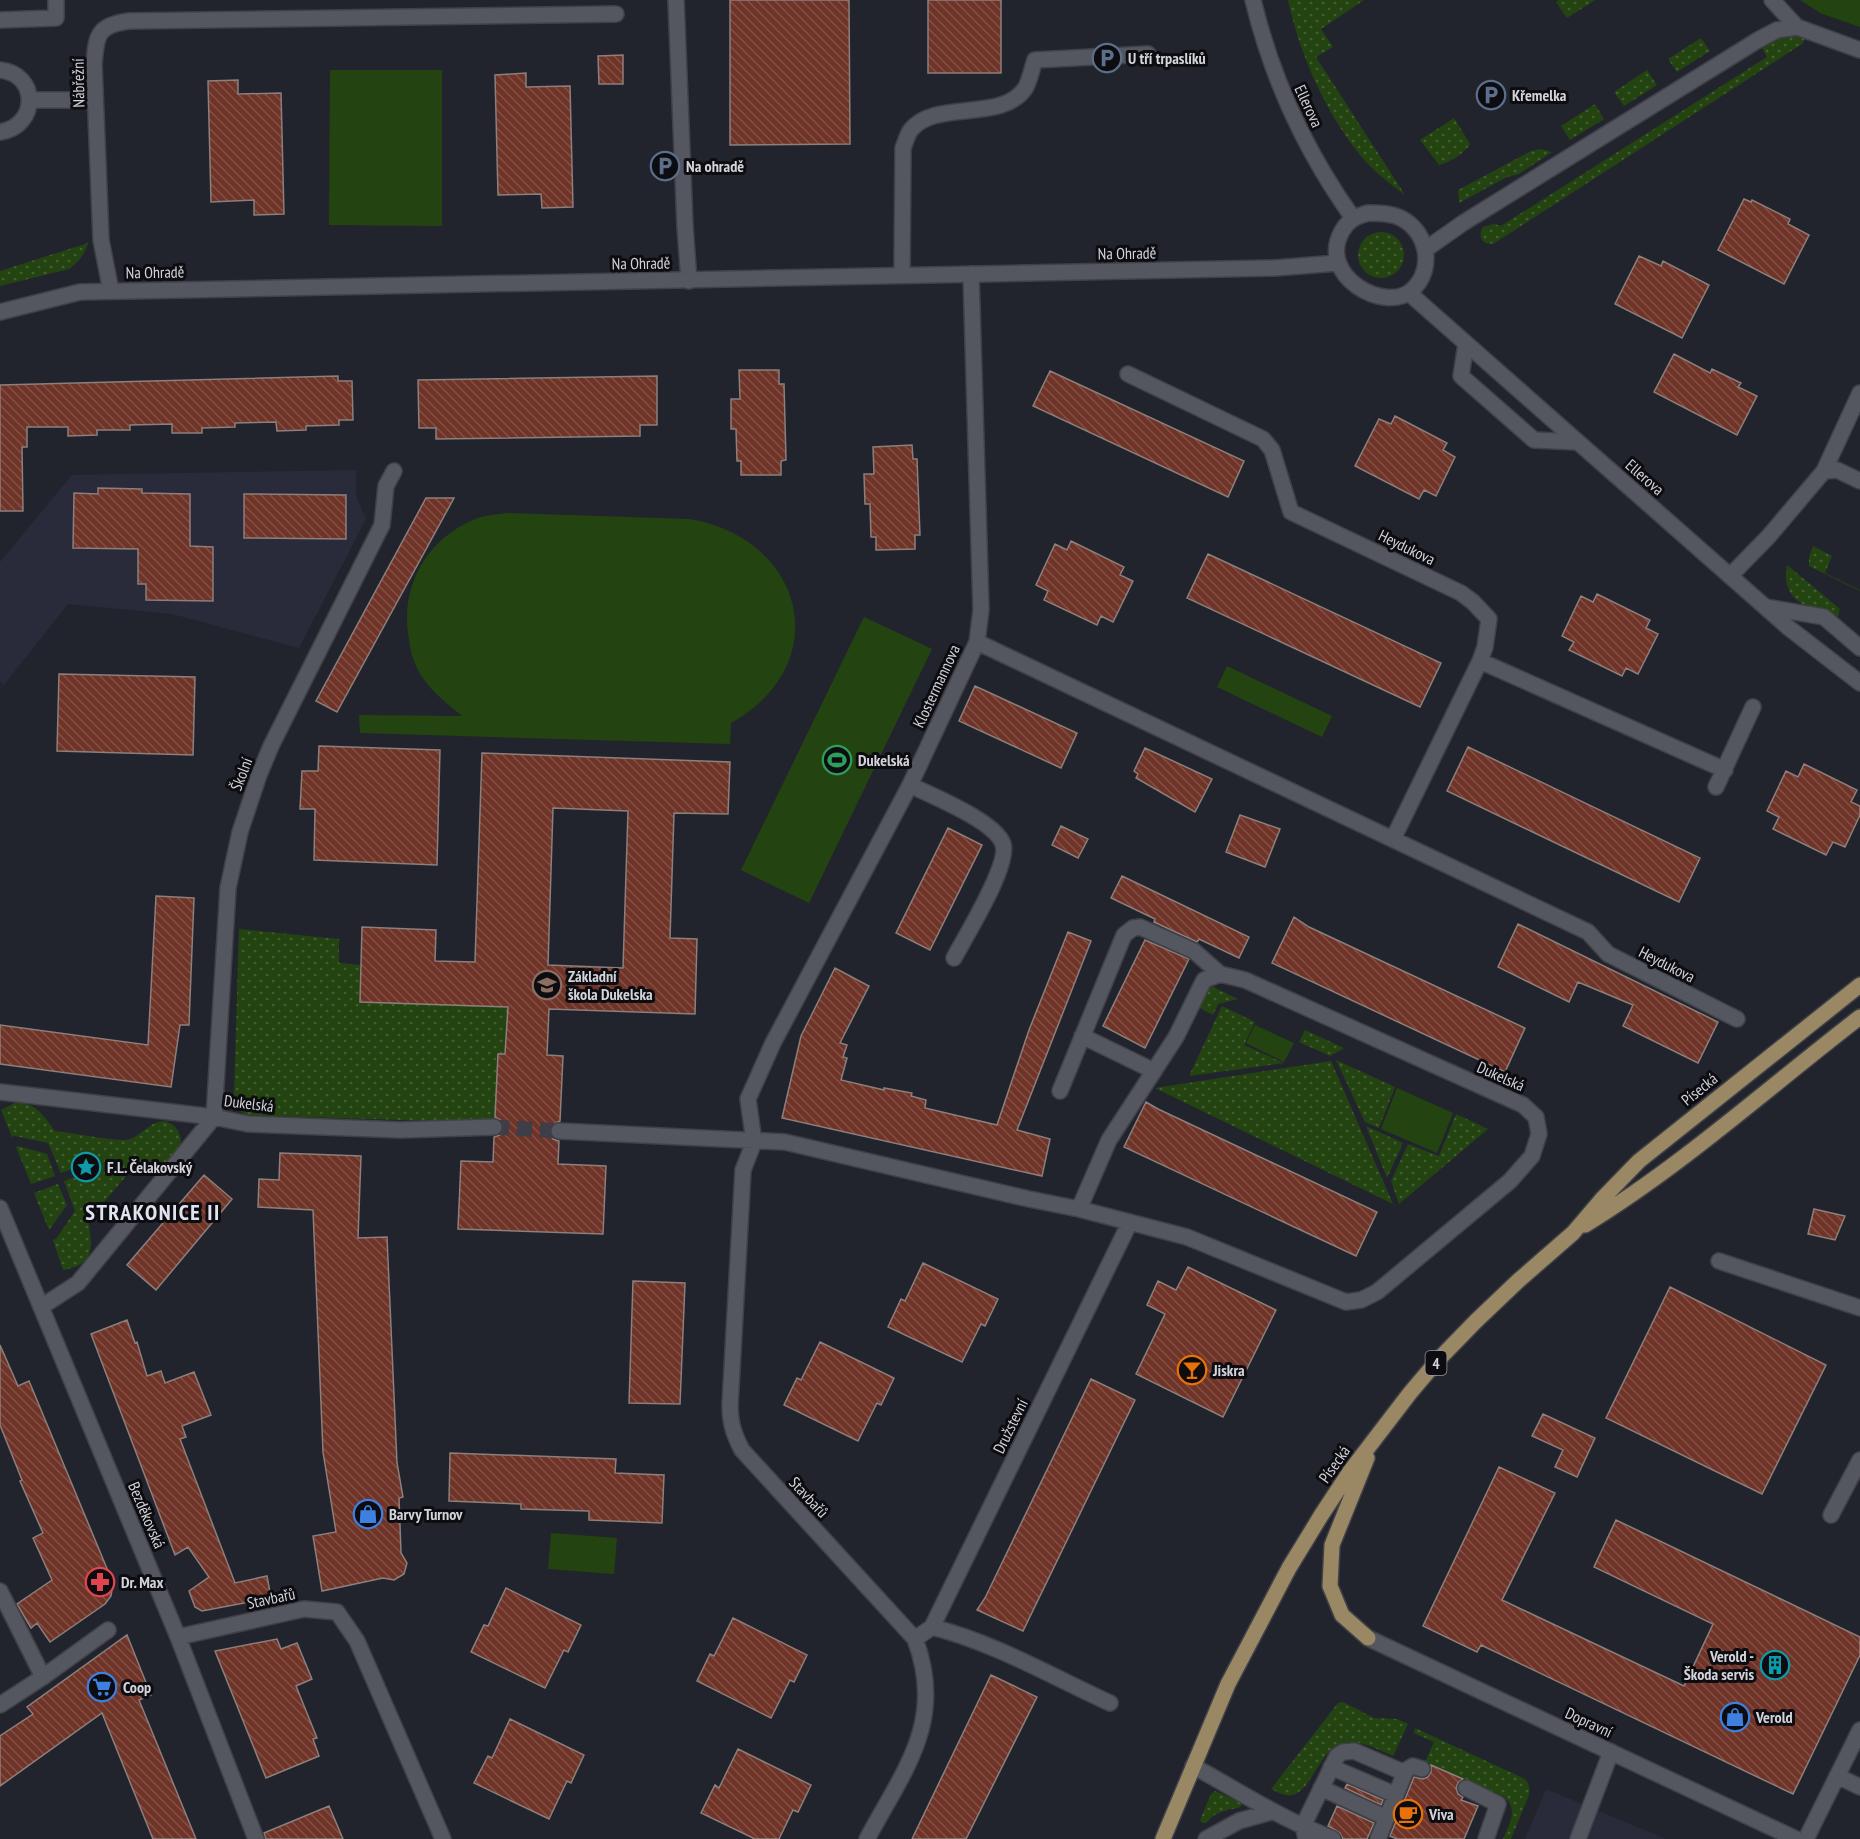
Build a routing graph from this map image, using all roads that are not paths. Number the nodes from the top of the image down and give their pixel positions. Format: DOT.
graph roads {
  1 [pos="56,0"];
  2 [pos="676,0"];
  3 [pos="1253,0"];
  4 [pos="1772,0"];
  5 [pos="616,14"];
  6 [pos="0,20"];
  7 [pos="1797,27"];
  8 [pos="1860,50"];
  9 [pos="1148,54"];
  10 [pos="0,70"];
  11 [pos="30,100"];
  12 [pos="96,100"];
  13 [pos="0,132"];
  14 [pos="1353,218"];
  15 [pos="1426,249"];
  16 [pos="1338,263"];
  17 [pos="971,274"];
  18 [pos="902,275"];
  19 [pos="689,281"];
  20 [pos="111,291"];
  21 [pos="1409,293"];
  22 [pos="0,312"];
  23 [pos="1466,344"];
  24 [pos="1128,374"];
  25 [pos="1860,393"];
  26 [pos="1577,442"];
  27 [pos="394,471"];
  28 [pos="1824,471"];
  29 [pos="1860,481"];
  30 [pos="1730,576"];
  31 [pos="1766,607"];
  32 [pos="977,642"];
  33 [pos="1860,648"];
  34 [pos="1480,661"];
  35 [pos="1860,683"];
  36 [pos="1753,707"];
  37 [pos="1725,770"];
  38 [pos="910,785"];
  39 [pos="1716,787"];
  40 [pos="1393,839"];
  41 [pos="954,958"];
  42 [pos="1220,974"];
  43 [pos="1860,985"];
  44 [pos="1860,1017"];
  45 [pos="1737,1019"];
  46 [pos="1082,1036"];
  47 [pos="1154,1071"];
  48 [pos="1060,1091"];
  49 [pos="0,1092"];
  50 [pos="214,1117"];
  51 [pos="495,1127"];
  52 [pos="559,1131"];
  53 [pos="754,1142"];
  54 [pos="0,1208"];
  55 [pos="1079,1209"];
  56 [pos="1130,1222"];
  57 [pos="1573,1233"];
  58 [pos="1719,1261"];
  59 [pos="41,1307"];
  60 [pos="1860,1308"];
  61 [pos="1378,1434"];
  62 [pos="1860,1460"];
  63 [pos="1831,1515"];
  64 [pos="0,1591"];
  65 [pos="932,1627"];
  66 [pos="108,1630"];
  67 [pos="178,1637"];
  68 [pos="1368,1638"];
  69 [pos="915,1639"];
  70 [pos="43,1677"];
  71 [pos="1110,1703"];
  72 [pos="0,1705"];
  73 [pos="1860,1730"];
  74 [pos="1611,1752"];
  75 [pos="1193,1766"];
  76 [pos="1331,1767"];
  77 [pos="1422,1769"];
  78 [pos="1404,1773"];
  79 [pos="1837,1776"];
  80 [pos="1860,1787"];
  81 [pos="1321,1788"];
  82 [pos="1466,1788"];
  83 [pos="1396,1795"];
  84 [pos="1270,1812"];
  85 [pos="1387,1818"];
  86 [pos="1304,1832"];
  87 [pos="256,1839"];
  88 [pos="443,1839"];
  89 [pos="867,1839"];
  90 [pos="1163,1839"];
  91 [pos="1206,1839"];
  92 [pos="1333,1839"];
  93 [pos="1378,1839"];
  94 [pos="1486,1839"];
  95 [pos="1578,1839"];
  96 [pos="1796,1839"];
  97 [pos="1806,1839"];
  1 -- 6 [label="street"];
  2 -- 19 [label="street"];
  3 -- 14 [label="street, Ellerova"];
  4 -- 7 [label="street"];
  5 -- 12 [label="street, Nábřežní"];
  7 -- 8 [label="street"];
  7 -- 15 [label="street"];
  9 -- 18 [label="street"];
  10 -- 11 [label="street"];
  11 -- 12 [label="street"];
  11 -- 13 [label="street"];
  12 -- 20 [label="street, Nábřežní"];
  14 -- 15 [label="street"];
  14 -- 16 [label="street"];
  15 -- 21 [label="street"];
  16 -- 17 [label="street, Na Ohradě"];
  16 -- 21 [label="street"];
  17 -- 18 [label="street, Na Ohradě"];
  17 -- 32 [label="street, Klostermannova"];
  18 -- 19 [label="street, Na Ohradě"];
  19 -- 20 [label="street, Na Ohradě"];
  20 -- 22 [label="street, Na Ohradě"];
  21 -- 23 [label="street, Ellerova"];
  23 -- 26 [label="street, Ellerova"];
  23 -- 26 [label="street"];
  24 -- 34 [label="street, Heydukova"];
  25 -- 28 [label="street"];
  26 -- 30 [label="street, Ellerova"];
  27 -- 50 [label="street, Školní"];
  28 -- 29 [label="street"];
  28 -- 30 [label="street"];
  30 -- 31 [label="street, Ellerova"];
  31 -- 33 [label="street"];
  31 -- 35 [label="street, Ellerova"];
  32 -- 38 [label="street, Klostermannova"];
  32 -- 40 [label="street, Heydukova"];
  34 -- 37 [label="street"];
  34 -- 40 [label="street, Heydukova"];
  36 -- 37 [label="street"];
  37 -- 39 [label="street"];
  38 -- 41 [label="street"];
  38 -- 53 [label="street, Klostermannova"];
  40 -- 45 [label="street, Heydukova"];
  42 -- 46 [label="street"];
  42 -- 47 [label="street"];
  42 -- 56 [label="street, Dukelská"];
  43 -- 57 [label="main road, Písecká / 4"];
  44 -- 57 [label="main road, Písecká / 4"];
  46 -- 47 [label="street"];
  46 -- 48 [label="street"];
  47 -- 55 [label="street"];
  49 -- 50 [label="street, Dukelská"];
  50 -- 51 [label="street, Dukelská"];
  50 -- 59 [label="street"];
  52 -- 53 [label="street, Dukelská"];
  53 -- 55 [label="street, Dukelská"];
  53 -- 69 [label="street, Stavbařů"];
  54 -- 59 [label="street, Bezděkovská"];
  55 -- 56 [label="street, Dukelská"];
  56 -- 65 [label="street, Družstevní"];
  57 -- 61 [label="main road, Písecká / 4"];
  58 -- 60 [label="street"];
  59 -- 67 [label="street, Bezděkovská"];
  61 -- 68 [label="main road"];
  61 -- 75 [label="main road, Písecká / 4"];
  62 -- 63 [label="street"];
  64 -- 70 [label="street"];
  65 -- 69 [label="street, Družstevní"];
  65 -- 71 [label="street"];
  66 -- 70 [label="street"];
  67 -- 87 [label="street, Bezděkovská"];
  67 -- 88 [label="street, Stavbařů"];
  68 -- 74 [label="street, Dopravní"];
  69 -- 89 [label="street, Stavbařů"];
  70 -- 72 [label="street"];
  73 -- 79 [label="street"];
  74 -- 95 [label="street"];
  74 -- 96 [label="street, Dopravní"];
  75 -- 84 [label="street"];
  75 -- 90 [label="main road, 4"];
  76 -- 78 [label="street"];
  76 -- 81 [label="street"];
  76 -- 83 [label="street"];
  77 -- 78 [label="street"];
  78 -- 83 [label="street"];
  79 -- 80 [label="street"];
  79 -- 97 [label="street"];
  81 -- 85 [label="street"];
  81 -- 86 [label="street"];
  82 -- 94 [label="street"];
  83 -- 85 [label="street"];
  84 -- 86 [label="street"];
  84 -- 91 [label="street"];
  85 -- 93 [label="street"];
  86 -- 92 [label="street"];
}
